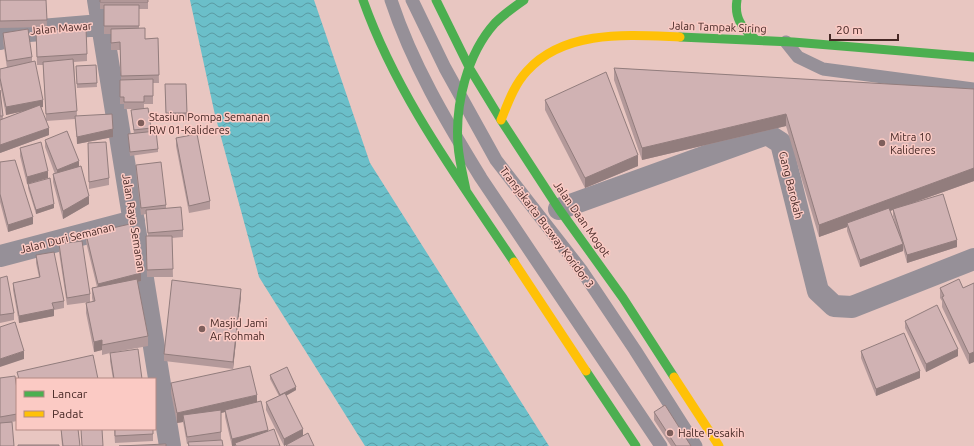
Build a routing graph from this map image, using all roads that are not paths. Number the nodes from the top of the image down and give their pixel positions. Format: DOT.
graph roads {
  1 [pos="98,0"];
  2 [pos="363,0"];
  3 [pos="391,0"];
  4 [pos="412,0"];
  5 [pos="436,0"];
  6 [pos="524,0"];
  7 [pos="737,0"];
  8 [pos="101,25"];
  9 [pos="755,39"];
  10 [pos="0,40"];
  11 [pos="786,42"];
  12 [pos="974,57"];
  13 [pos="470,69"];
  14 [pos="974,89"];
  15 [pos="462,100"];
  16 [pos="500,120"];
  17 [pos="458,140"];
  18 [pos="467,191"];
  19 [pos="559,209"];
  20 [pos="134,221"];
  21 [pos="0,256"];
  22 [pos="974,259"];
  23 [pos="164,446"];
  24 [pos="170,446"];
  25 [pos="636,446"];
  26 [pos="661,446"];
  27 [pos="696,446"];
  28 [pos="719,446"];
  1 -- 8 [label="street, Jalan Raya Semanan"];
  2 -- 18 [label="main road"];
  3 -- 17 [label="lane"];
  4 -- 15 [label="lane, Transjakarta Busway Koridor 3"];
  5 -- 13 [label="main road, Jalan Daan Mogot"];
  6 -- 13 [label="main road"];
  7 -- 9 [label="main road"];
  8 -- 10 [label="street, Jalan Mawar"];
  8 -- 20 [label="street, Jalan Raya Semanan"];
  9 -- 11 [label="main road, Jalan Tampak Siring"];
  9 -- 16 [label="main road, Jalan Tampak Siring"];
  11 -- 12 [label="main road, Jalan Tampak Siring"];
  11 -- 14 [label="lane"];
  13 -- 15 [label="main road"];
  13 -- 16 [label="main road, Jalan Daan Mogot"];
  15 -- 17 [label="main road"];
  15 -- 27 [label="lane, Transjakarta Busway Koridor 3"];
  16 -- 19 [label="main road, Jalan Daan Mogot"];
  17 -- 18 [label="main road"];
  17 -- 26 [label="lane"];
  18 -- 25 [label="main road"];
  19 -- 22 [label="street, Gang Barokah"];
  19 -- 28 [label="main road, Jalan Daan Mogot"];
  20 -- 21 [label="street, Jalan Duri Semanan"];
  20 -- 24 [label="street, Jalan Raya Semanan"];
  23 -- 24 [label="street"];
}
